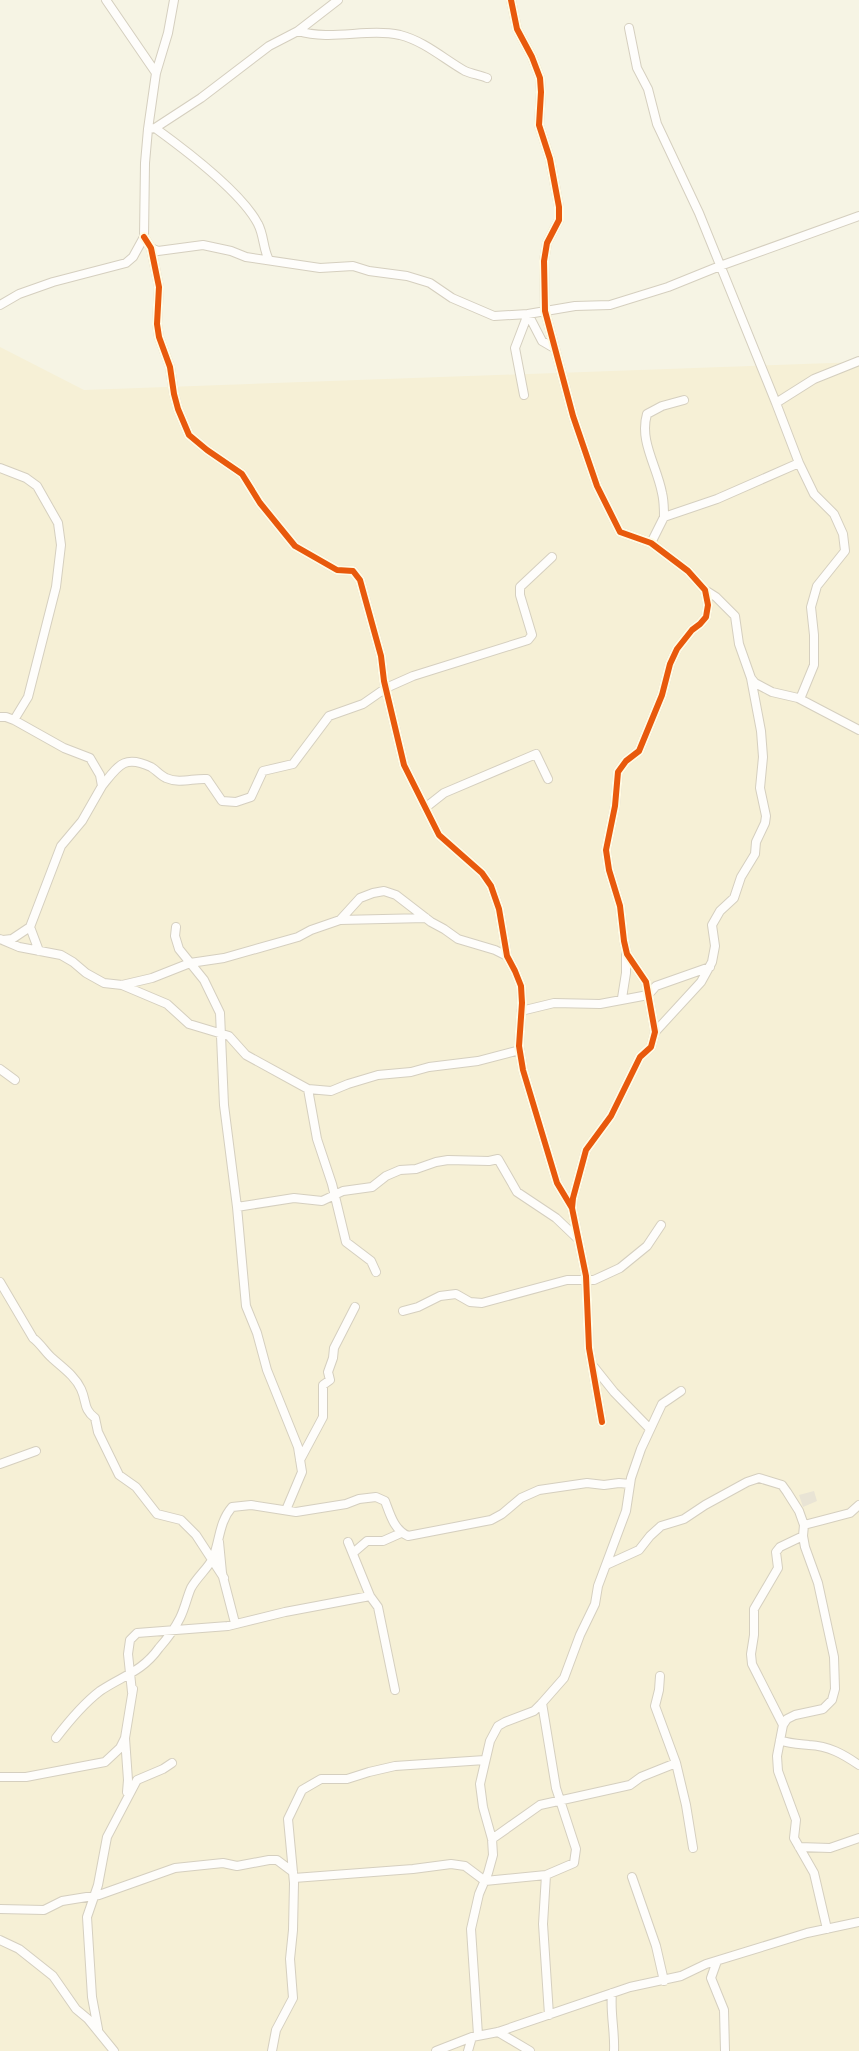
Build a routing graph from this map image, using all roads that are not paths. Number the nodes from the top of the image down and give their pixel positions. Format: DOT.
graph roads {
  1 [pos="106,0"];
  2 [pos="174,0"];
  3 [pos="338,0"];
  4 [pos="511,0"];
  5 [pos="629,28"];
  6 [pos="298,31"];
  7 [pos="156,73"];
  8 [pos="487,78"];
  9 [pos="151,128"];
  10 [pos="859,216"];
  11 [pos="144,237"];
  12 [pos="151,248"];
  13 [pos="269,260"];
  14 [pos="720,266"];
  15 [pos="0,305"];
  16 [pos="545,311"];
  17 [pos="528,314"];
  18 [pos="554,348"];
  19 [pos="859,361"];
  20 [pos="524,395"];
  21 [pos="684,400"];
  22 [pos="776,403"];
  23 [pos="799,463"];
  24 [pos="0,468"];
  25 [pos="664,517"];
  26 [pos="651,543"];
  27 [pos="552,557"];
  28 [pos="705,590"];
  29 [pos="750,678"];
  30 [pos="386,688"];
  31 [pos="800,699"];
  32 [pos="0,717"];
  33 [pos="14,720"];
  34 [pos="859,730"];
  35 [pos="548,779"];
  36 [pos="102,786"];
  37 [pos="425,808"];
  38 [pos="426,918"];
  39 [pos="340,920"];
  40 [pos="30,927"];
  41 [pos="176,927"];
  42 [pos="1,940"];
  43 [pos="625,947"];
  44 [pos="39,951"];
  45 [pos="507,956"];
  46 [pos="190,963"];
  47 [pos="710,967"];
  48 [pos="122,985"];
  49 [pos="648,995"];
  50 [pos="622,998"];
  51 [pos="521,1011"];
  52 [pos="655,1032"];
  53 [pos="221,1034"];
  54 [pos="520,1050"];
  55 [pos="0,1069"];
  56 [pos="15,1080"];
  57 [pos="308,1089"];
  58 [pos="334,1195"];
  59 [pos="237,1208"];
  60 [pos="572,1208"];
  61 [pos="661,1226"];
  62 [pos="579,1239"];
  63 [pos="376,1272"];
  64 [pos="586,1281"];
  65 [pos="0,1282"];
  66 [pos="355,1307"];
  67 [pos="403,1311"];
  68 [pos="593,1365"];
  69 [pos="681,1391"];
  70 [pos="602,1422"];
  71 [pos="650,1429"];
  72 [pos="36,1451"];
  73 [pos="300,1461"];
  74 [pos="0,1464"];
  75 [pos="630,1484"];
  76 [pos="859,1505"];
  77 [pos="286,1510"];
  78 [pos="804,1525"];
  79 [pos="401,1533"];
  80 [pos="803,1536"];
  81 [pos="219,1539"];
  82 [pos="348,1542"];
  83 [pos="353,1553"];
  84 [pos="211,1561"];
  85 [pos="606,1565"];
  86 [pos="224,1578"];
  87 [pos="370,1596"];
  88 [pos="235,1623"];
  89 [pos="171,1631"];
  90 [pos="139,1668"];
  91 [pos="131,1674"];
  92 [pos="660,1676"];
  93 [pos="395,1690"];
  94 [pos="132,1692"];
  95 [pos="542,1704"];
  96 [pos="783,1725"];
  97 [pos="56,1738"];
  98 [pos="125,1738"];
  99 [pos="780,1740"];
  100 [pos="485,1760"];
  101 [pos="172,1762"];
  102 [pos="676,1763"];
  103 [pos="859,1765"];
  104 [pos="0,1776"];
  105 [pos="126,1798"];
  106 [pos="560,1801"];
  107 [pos="859,1838"];
  108 [pos="492,1839"];
  109 [pos="799,1847"];
  110 [pos="693,1848"];
  111 [pos="293,1875"];
  112 [pos="546,1875"];
  113 [pos="632,1877"];
  114 [pos="485,1881"];
  115 [pos="95,1896"];
  116 [pos="0,1909"];
  117 [pos="859,1922"];
  118 [pos="827,1929"];
  119 [pos="0,1940"];
  120 [pos="717,1961"];
  121 [pos="664,1981"];
  122 [pos="612,1993"];
  123 [pos="549,2015"];
  124 [pos="100,2032"];
  125 [pos="498,2032"];
  126 [pos="475,2036"];
  127 [pos="105,2051"];
  128 [pos="114,2051"];
  129 [pos="272,2051"];
  130 [pos="436,2051"];
  131 [pos="468,2051"];
  132 [pos="530,2051"];
  133 [pos="614,2051"];
  134 [pos="725,2051"];
  1 -- 7 [label="street"];
  2 -- 7 [label="street"];
  3 -- 6 [label="street"];
  4 -- 16 [label="street"];
  5 -- 14 [label="street"];
  6 -- 8 [label="street"];
  6 -- 9 [label="street"];
  7 -- 9 [label="street"];
  9 -- 11 [label="street"];
  9 -- 13 [label="street"];
  10 -- 14 [label="street"];
  11 -- 12 [label="street"];
  11 -- 15 [label="street"];
  12 -- 13 [label="street"];
  12 -- 30 [label="street"];
  13 -- 17 [label="street"];
  14 -- 16 [label="street"];
  14 -- 22 [label="street"];
  16 -- 17 [label="street"];
  16 -- 18 [label="street"];
  17 -- 18 [label="street"];
  17 -- 20 [label="street"];
  18 -- 26 [label="street"];
  19 -- 22 [label="street"];
  21 -- 25 [label="street"];
  22 -- 23 [label="street"];
  23 -- 25 [label="street"];
  23 -- 31 [label="street"];
  24 -- 33 [label="street"];
  25 -- 26 [label="street"];
  26 -- 28 [label="street"];
  27 -- 30 [label="street"];
  28 -- 29 [label="street"];
  28 -- 43 [label="street"];
  29 -- 31 [label="street"];
  29 -- 47 [label="street"];
  30 -- 36 [label="street"];
  30 -- 37 [label="street"];
  31 -- 34 [label="street"];
  32 -- 33 [label="street"];
  33 -- 36 [label="street"];
  35 -- 37 [label="street"];
  36 -- 40 [label="street"];
  37 -- 45 [label="street"];
  38 -- 39 [label="street"];
  38 -- 39 [label="street"];
  38 -- 45 [label="street"];
  39 -- 46 [label="street"];
  40 -- 42 [label="street"];
  40 -- 44 [label="street"];
  41 -- 46 [label="street"];
  42 -- 44 [label="street"];
  43 -- 49 [label="street"];
  43 -- 50 [label="street"];
  44 -- 48 [label="street"];
  45 -- 51 [label="street"];
  46 -- 48 [label="street"];
  46 -- 53 [label="street"];
  47 -- 49 [label="street"];
  47 -- 52 [label="street"];
  48 -- 53 [label="street"];
  49 -- 50 [label="street"];
  49 -- 52 [label="street"];
  50 -- 51 [label="street"];
  51 -- 54 [label="street"];
  52 -- 60 [label="street"];
  53 -- 57 [label="street"];
  53 -- 59 [label="street"];
  54 -- 57 [label="street"];
  54 -- 60 [label="street"];
  55 -- 56 [label="street"];
  57 -- 58 [label="street"];
  58 -- 59 [label="street"];
  58 -- 62 [label="street"];
  58 -- 63 [label="street"];
  59 -- 73 [label="street"];
  60 -- 62 [label="street"];
  61 -- 64 [label="street"];
  62 -- 64 [label="street"];
  64 -- 67 [label="street"];
  64 -- 68 [label="street"];
  65 -- 84 [label="street"];
  66 -- 73 [label="street"];
  68 -- 70 [label="street"];
  68 -- 71 [label="street"];
  69 -- 71 [label="street"];
  71 -- 75 [label="street"];
  72 -- 74 [label="street"];
  73 -- 77 [label="street"];
  75 -- 79 [label="street"];
  75 -- 85 [label="street"];
  76 -- 78 [label="street"];
  77 -- 79 [label="street"];
  77 -- 81 [label="street"];
  78 -- 80 [label="street"];
  78 -- 85 [label="street"];
  79 -- 83 [label="street"];
  80 -- 96 [label="street"];
  80 -- 96 [label="street"];
  81 -- 84 [label="street"];
  81 -- 86 [label="street"];
  82 -- 83 [label="street"];
  83 -- 87 [label="street"];
  84 -- 86 [label="street"];
  84 -- 89 [label="street"];
  85 -- 95 [label="street"];
  86 -- 88 [label="street"];
  87 -- 88 [label="street"];
  87 -- 93 [label="street"];
  88 -- 89 [label="street"];
  89 -- 90 [label="street"];
  89 -- 91 [label="street"];
  90 -- 91 [label="street"];
  90 -- 94 [label="street"];
  91 -- 94 [label="street"];
  91 -- 97 [label="street"];
  92 -- 102 [label="street"];
  94 -- 98 [label="street"];
  95 -- 100 [label="street"];
  95 -- 106 [label="street"];
  96 -- 99 [label="street"];
  98 -- 104 [label="street"];
  98 -- 105 [label="street"];
  99 -- 103 [label="street"];
  99 -- 109 [label="street"];
  100 -- 108 [label="street"];
  100 -- 111 [label="street"];
  101 -- 105 [label="street"];
  102 -- 106 [label="street"];
  102 -- 110 [label="street"];
  105 -- 115 [label="street"];
  106 -- 108 [label="street"];
  106 -- 112 [label="street"];
  107 -- 109 [label="street"];
  108 -- 114 [label="street"];
  109 -- 118 [label="street"];
  111 -- 114 [label="street"];
  111 -- 115 [label="street"];
  111 -- 129 [label="street"];
  112 -- 114 [label="street"];
  112 -- 123 [label="street"];
  113 -- 121 [label="street"];
  114 -- 126 [label="street"];
  115 -- 116 [label="street"];
  115 -- 124 [label="street"];
  117 -- 118 [label="street"];
  118 -- 120 [label="street"];
  119 -- 124 [label="street"];
  120 -- 121 [label="street"];
  120 -- 134 [label="street"];
  121 -- 122 [label="street"];
  122 -- 123 [label="street"];
  122 -- 133 [label="street"];
  123 -- 125 [label="street"];
  124 -- 127 [label="street"];
  124 -- 128 [label="street"];
  125 -- 126 [label="street"];
  125 -- 132 [label="street"];
  126 -- 130 [label="street"];
  126 -- 131 [label="street"];
}
